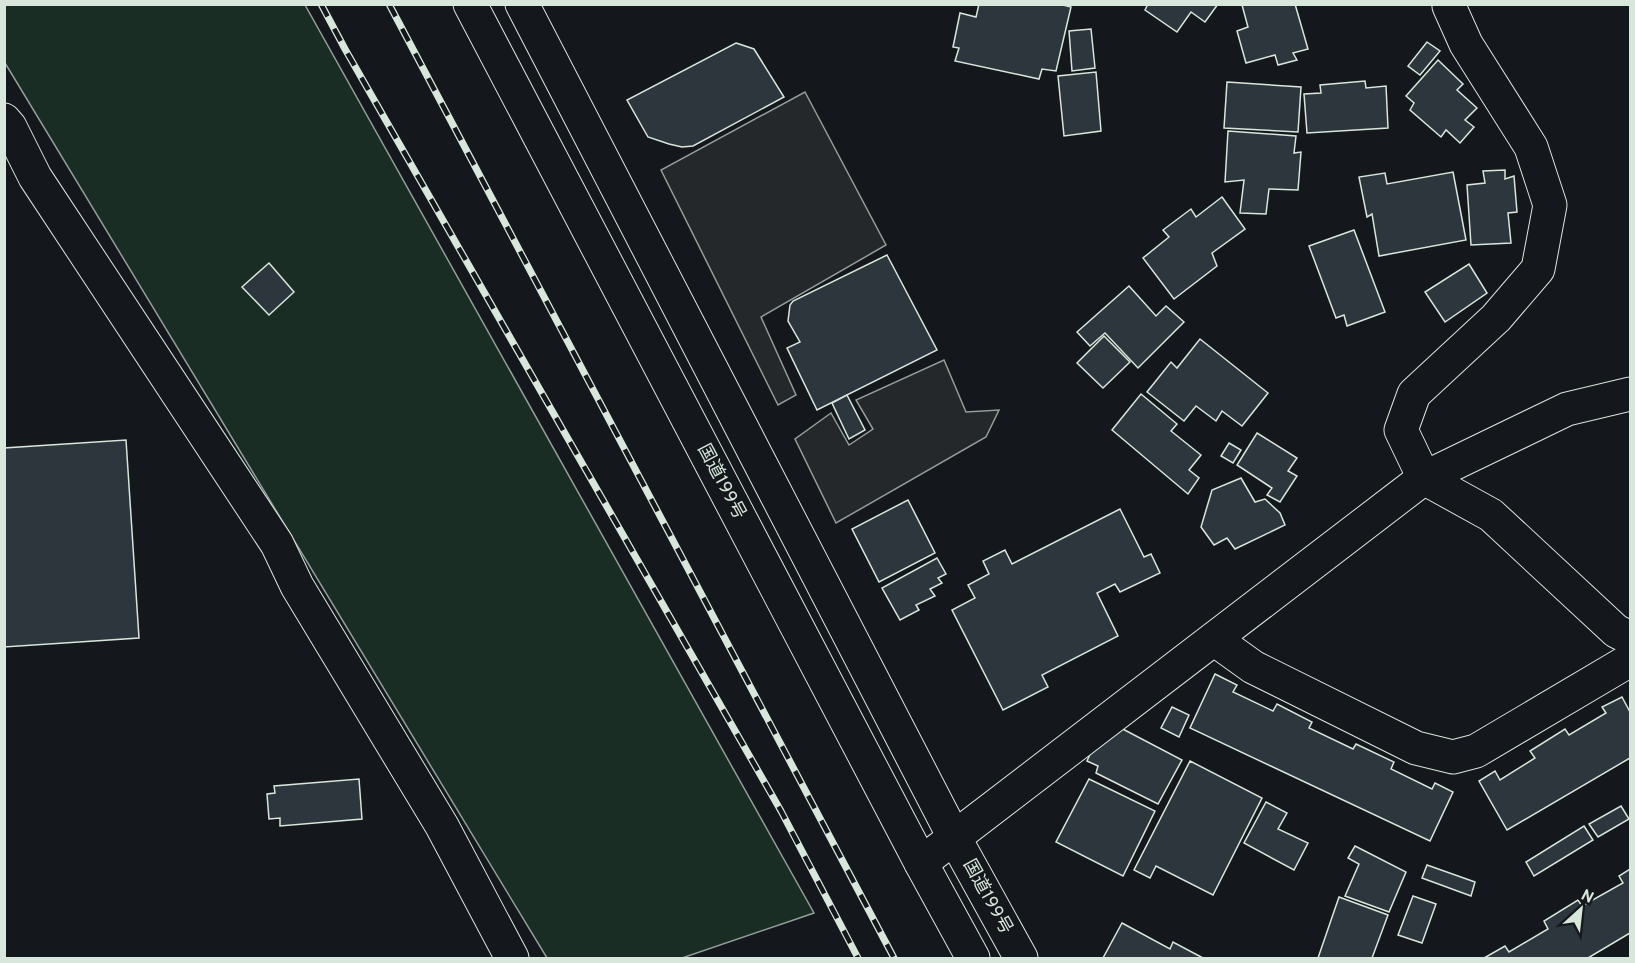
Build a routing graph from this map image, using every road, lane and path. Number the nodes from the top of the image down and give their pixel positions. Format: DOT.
graph roads {
  1 [pos="470,4"];
  2 [pos="522,4"];
  3 [pos="1450,4"];
  4 [pos="4,120"];
  5 [pos="1630,394"];
  6 [pos="1424,478"];
  7 [pos="1630,638"];
  8 [pos="1214,639"];
  9 [pos="1630,660"];
  10 [pos="954,837"];
  11 [pos="921,863"];
  12 [pos="512,958"];
  13 [pos="973,958"];
  14 [pos="1021,958"];
  1 -- 11 [label="main road, 国道199号"];
  2 -- 10 [label="main road, 国道199号"];
  3 -- 6 [label="main road"];
  4 -- 12 [label="main road"];
  5 -- 6 [label="main road"];
  6 -- 7 [label="main road"];
  6 -- 8 [label="main road"];
  8 -- 9 [label="main road"];
  8 -- 10 [label="main road"];
  10 -- 11 [label="main road"];
  10 -- 14 [label="main road, 国道199号"];
  11 -- 13 [label="main road, 国道199号"];
}
